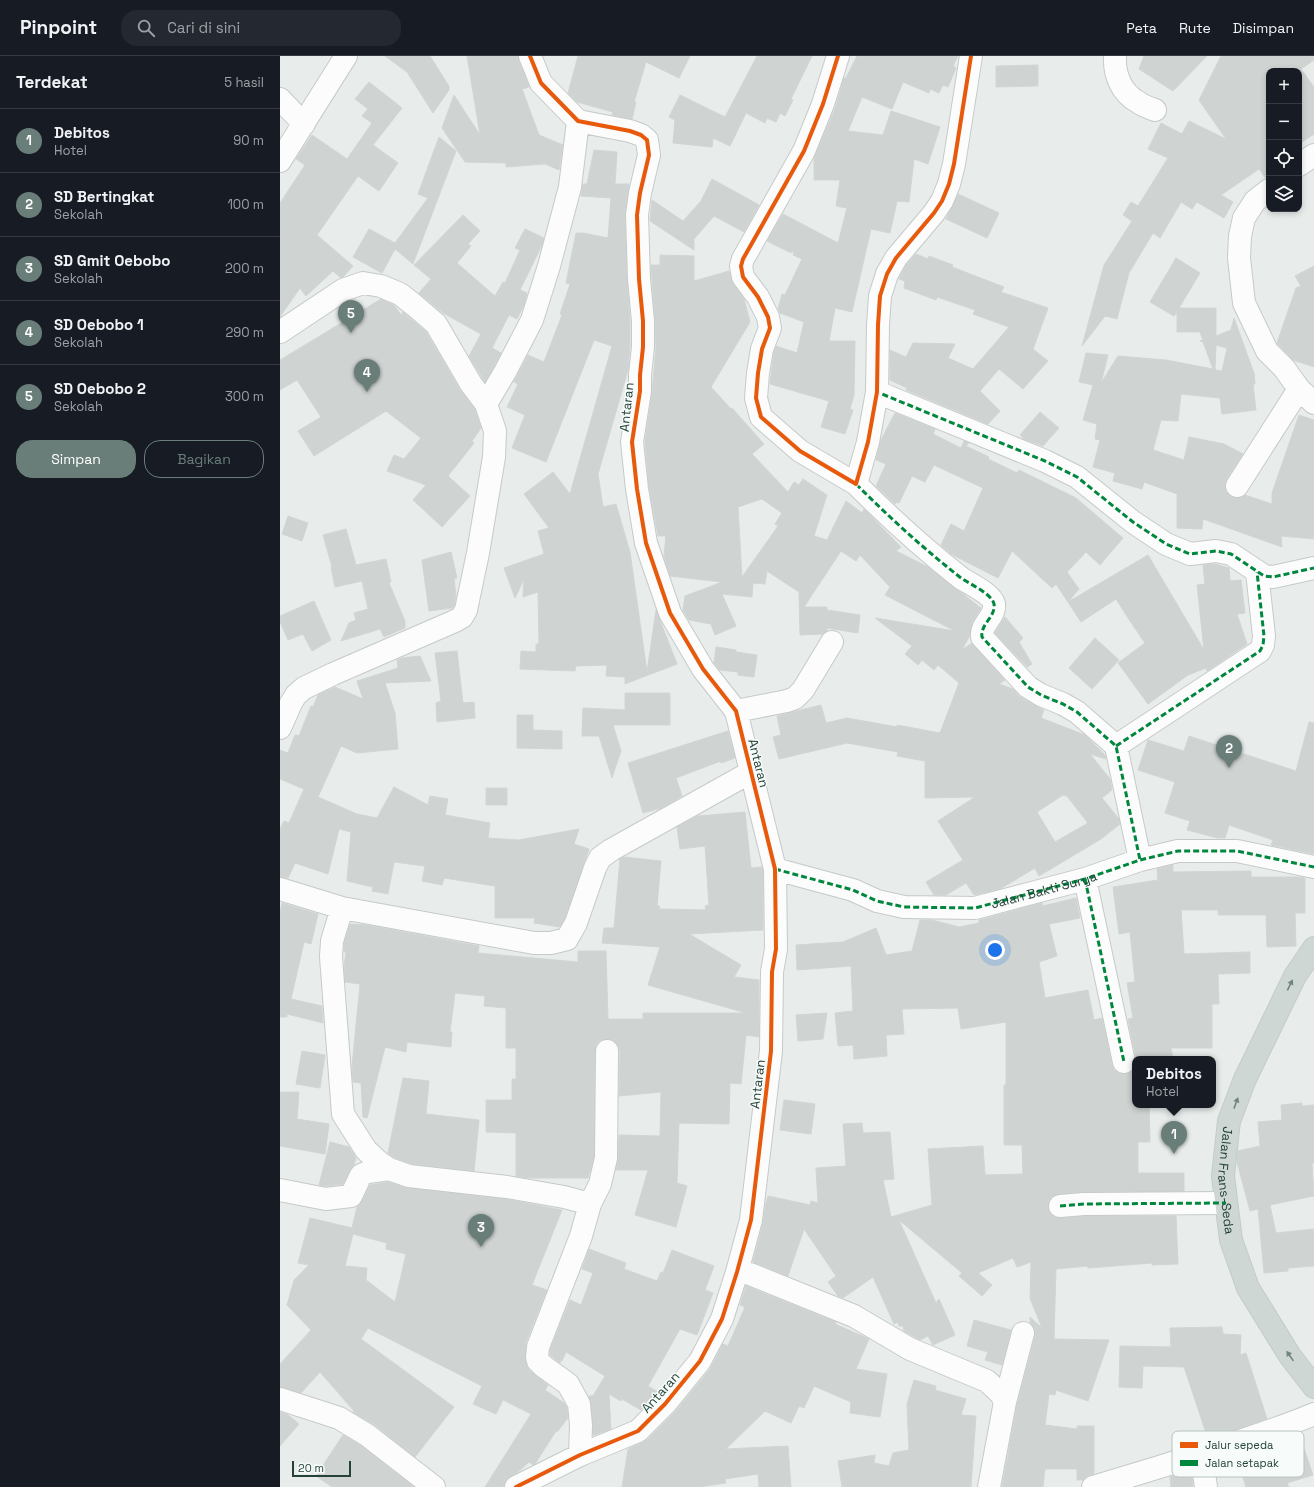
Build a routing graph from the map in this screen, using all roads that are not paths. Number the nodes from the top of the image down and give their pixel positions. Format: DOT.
graph roads {
  1 [pos="346,56"];
  2 [pos="530,56"];
  3 [pos="838,56"];
  4 [pos="971,56"];
  5 [pos="1115,56"];
  6 [pos="280,98"];
  7 [pos="1156,110"];
  8 [pos="578,121"];
  9 [pos="304,124"];
  10 [pos="1314,154"];
  11 [pos="280,161"];
  12 [pos="1302,163"];
  13 [pos="1266,192"];
  14 [pos="280,332"];
  15 [pos="877,392"];
  16 [pos="1307,396"];
  17 [pos="486,404"];
  18 [pos="856,484"];
  19 [pos="1237,486"];
  20 [pos="1314,568"];
  21 [pos="1257,572"];
  22 [pos="832,642"];
  23 [pos="736,711"];
  24 [pos="280,728"];
  25 [pos="1116,746"];
  26 [pos="751,772"];
  27 [pos="1140,860"];
  28 [pos="1314,867"];
  29 [pos="775,869"];
  30 [pos="1085,879"];
  31 [pos="280,889"];
  32 [pos="342,908"];
  33 [pos="1314,948"];
  34 [pos="607,1051"];
  35 [pos="1124,1062"];
  36 [pos="389,1169"];
  37 [pos="280,1190"];
  38 [pos="1226,1203"];
  39 [pos="590,1204"];
  40 [pos="1060,1206"];
  41 [pos="737,1272"];
  42 [pos="1023,1333"];
  43 [pos="1314,1387"];
  44 [pos="280,1399"];
  45 [pos="1005,1402"];
  46 [pos="1314,1414"];
  47 [pos="1270,1431"];
  48 [pos="580,1455"];
  49 [pos="1172,1463"];
  50 [pos="1204,1477"];
  51 [pos="550,1481"];
  52 [pos="434,1487"];
  53 [pos="516,1487"];
  54 [pos="989,1487"];
  55 [pos="1093,1487"];
  56 [pos="1206,1487"];
  1 -- 9 [label="street"];
  2 -- 8 [label="street"];
  3 -- 18 [label="street"];
  4 -- 15 [label="street"];
  5 -- 7 [label="street"];
  6 -- 9 [label="street"];
  8 -- 17 [label="street"];
  8 -- 23 [label="street, Antaran"];
  9 -- 11 [label="street"];
  10 -- 12 [label="street"];
  13 -- 16 [label="street"];
  14 -- 17 [label="street"];
  15 -- 18 [label="street"];
  15 -- 21 [label="street"];
  16 -- 19 [label="street"];
  17 -- 24 [label="street"];
  18 -- 25 [label="street"];
  20 -- 21 [label="street"];
  21 -- 25 [label="street"];
  22 -- 23 [label="street"];
  23 -- 26 [label="street, Antaran"];
  25 -- 27 [label="street"];
  26 -- 29 [label="street, Antaran"];
  26 -- 32 [label="street"];
  27 -- 28 [label="street, Jalan Bakti Surya"];
  27 -- 30 [label="street, Jalan Bakti Surya"];
  29 -- 30 [label="street, Jalan Bakti Surya"];
  29 -- 41 [label="street, Antaran"];
  30 -- 35 [label="street"];
  31 -- 32 [label="street"];
  32 -- 36 [label="street"];
  38 -- 33 [label="main road, Jalan Frans-Seda, one-way"];
  34 -- 39 [label="street"];
  36 -- 37 [label="street"];
  36 -- 39 [label="street"];
  38 -- 40 [label="street"];
  43 -- 38 [label="main road, Jalan Frans-Seda, one-way"];
  39 -- 48 [label="street"];
  41 -- 45 [label="street"];
  41 -- 48 [label="street, Antaran"];
  42 -- 45 [label="street"];
  44 -- 52 [label="street"];
  45 -- 54 [label="street"];
  46 -- 47 [label="street"];
  48 -- 51 [label="street, Antaran"];
  49 -- 55 [label="street"];
  50 -- 56 [label="street"];
  51 -- 53 [label="street, Antaran"];
}
